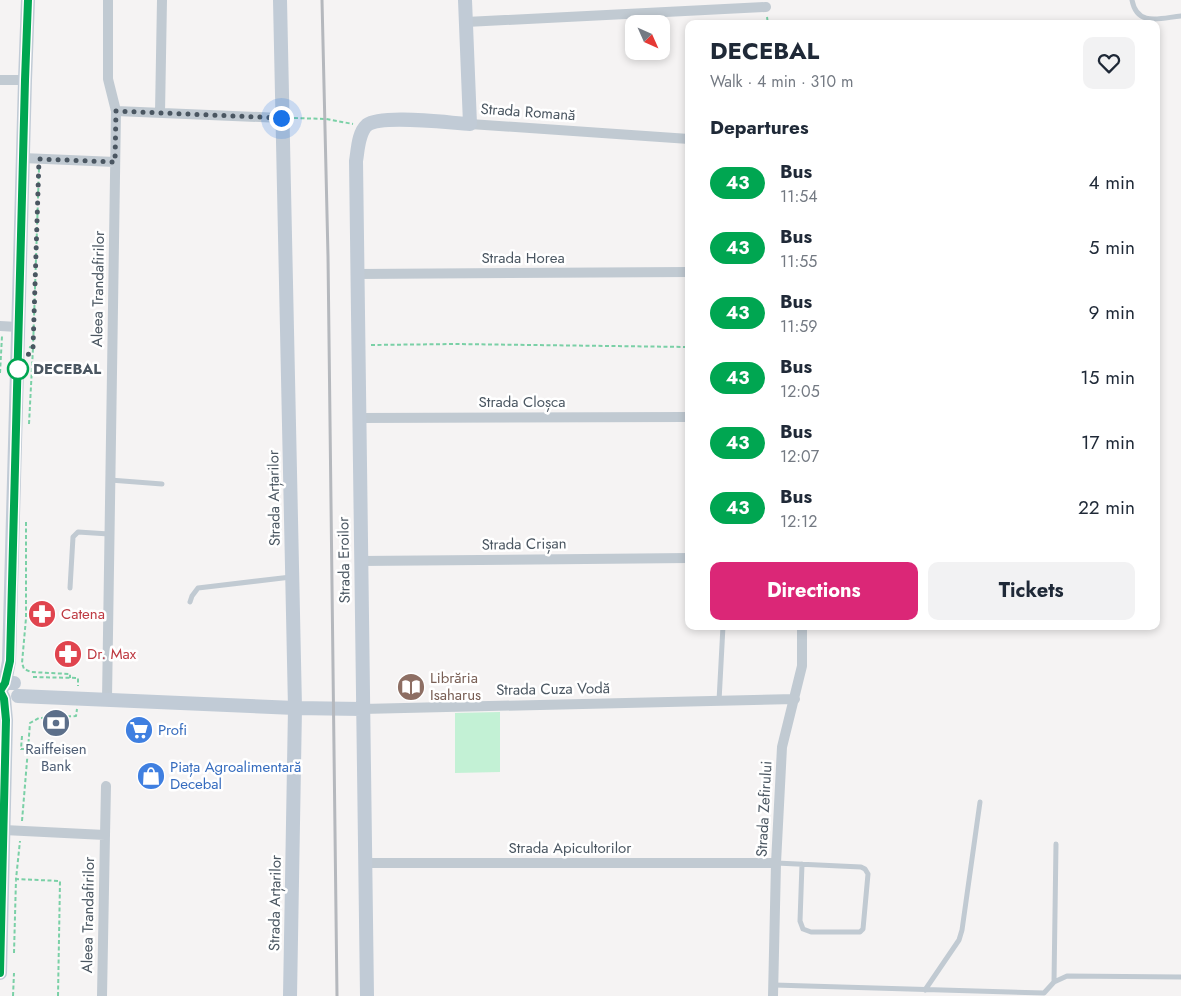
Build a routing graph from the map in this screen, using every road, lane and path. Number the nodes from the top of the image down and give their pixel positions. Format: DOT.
graph roads {
  1 [pos="28,0"];
  2 [pos="108,0"];
  3 [pos="162,0"];
  4 [pos="280,0"];
  5 [pos="465,0"];
  6 [pos="1132,0"];
  7 [pos="766,7"];
  8 [pos="1181,16"];
  9 [pos="466,22"];
  10 [pos="0,80"];
  11 [pos="25,80"];
  12 [pos="116,111"];
  13 [pos="160,113"];
  14 [pos="281,118"];
  15 [pos="470,124"];
  16 [pos="366,126"];
  17 [pos="685,139"];
  18 [pos="23,158"];
  19 [pos="39,159"];
  20 [pos="115,162"];
  21 [pos="685,272"];
  22 [pos="357,274"];
  23 [pos="1,326"];
  24 [pos="18,328"];
  25 [pos="358,345"];
  26 [pos="18,347"];
  27 [pos="33,348"];
  28 [pos="685,348"];
  29 [pos="0,373"];
  30 [pos="685,417"];
  31 [pos="358,418"];
  32 [pos="29,425"];
  33 [pos="110,480"];
  34 [pos="162,484"];
  35 [pos="26,522"];
  36 [pos="110,534"];
  37 [pos="685,558"];
  38 [pos="360,561"];
  39 [pos="292,577"];
  40 [pos="70,588"];
  41 [pos="190,602"];
  42 [pos="723,630"];
  43 [pos="802,630"];
  44 [pos="33,677"];
  45 [pos="70,678"];
  46 [pos="8,691"];
  47 [pos="78,696"];
  48 [pos="105,699"];
  49 [pos="795,699"];
  50 [pos="720,701"];
  51 [pos="295,708"];
  52 [pos="362,709"];
  53 [pos="22,736"];
  54 [pos="28,749"];
  55 [pos="106,786"];
  56 [pos="980,802"];
  57 [pos="4,830"];
  58 [pos="21,830"];
  59 [pos="105,835"];
  60 [pos="1056,844"];
  61 [pos="364,863"];
  62 [pos="776,863"];
  63 [pos="802,864"];
  64 [pos="9,878"];
  65 [pos="14,957"];
  66 [pos="14,967"];
  67 [pos="0,973"];
  68 [pos="1181,977"];
  69 [pos="1054,982"];
  70 [pos="925,990"];
  71 [pos="773,991"];
  72 [pos="1045,995"];
  73 [pos="13,996"];
  74 [pos="58,996"];
  75 [pos="102,996"];
  76 [pos="290,996"];
  77 [pos="367,996"];
  1 -- 11 [label="street"];
  2 -- 12 [label="street, Aleea Trandafirilor"];
  3 -- 13 [label="street"];
  4 -- 14 [label="street, Strada Arțarilor"];
  5 -- 9 [label="street"];
  6 -- 8 [label="lane"];
  7 -- 9 [label="street"];
  9 -- 15 [label="street"];
  10 -- 11 [label="street"];
  11 -- 18 [label="street"];
  12 -- 13 [label="street"];
  12 -- 20 [label="street, Aleea Trandafirilor"];
  13 -- 14 [label="street"];
  14 -- 16 [label="path"];
  14 -- 39 [label="street, Strada Arțarilor"];
  15 -- 16 [label="street, Strada Romană"];
  15 -- 17 [label="street, Strada Romană"];
  16 -- 22 [label="street, Strada Eroilor"];
  18 -- 19 [label="street"];
  18 -- 24 [label="street"];
  19 -- 20 [label="street"];
  19 -- 27 [label="path"];
  20 -- 33 [label="street, Aleea Trandafirilor"];
  21 -- 22 [label="street, Strada Horea"];
  22 -- 25 [label="street, Strada Eroilor"];
  23 -- 24 [label="street"];
  23 -- 29 [label="path"];
  24 -- 26 [label="street"];
  25 -- 28 [label="path"];
  25 -- 31 [label="street, Strada Eroilor"];
  26 -- 27 [label="path"];
  26 -- 46 [label="street"];
  27 -- 32 [label="path"];
  30 -- 31 [label="street, Strada Cloșca"];
  31 -- 38 [label="street, Strada Eroilor"];
  33 -- 34 [label="lane"];
  33 -- 36 [label="street, Aleea Trandafirilor"];
  35 -- 45 [label="path"];
  36 -- 40 [label="lane"];
  36 -- 48 [label="street, Aleea Trandafirilor"];
  37 -- 38 [label="street, Strada Crișan"];
  38 -- 52 [label="street, Strada Eroilor"];
  39 -- 41 [label="lane"];
  39 -- 51 [label="street, Strada Arțarilor"];
  42 -- 50 [label="lane"];
  43 -- 49 [label="street, Strada Zefirului"];
  44 -- 45 [label="path"];
  45 -- 47 [label="path"];
  46 -- 47 [label="street, Strada Cuza Vodă"];
  46 -- 57 [label="street"];
  47 -- 48 [label="street, Strada Cuza Vodă"];
  47 -- 54 [label="path"];
  48 -- 51 [label="street, Strada Cuza Vodă"];
  49 -- 50 [label="street, Strada Cuza Vodă"];
  49 -- 62 [label="street, Strada Zefirului"];
  50 -- 52 [label="street, Strada Cuza Vodă"];
  51 -- 52 [label="street, Strada Cuza Vodă"];
  51 -- 76 [label="street, Strada Arțarilor"];
  52 -- 61 [label="street, Strada Eroilor"];
  53 -- 54 [label="path"];
  54 -- 58 [label="path"];
  55 -- 59 [label="street, Aleea Trandafirilor"];
  56 -- 70 [label="lane"];
  57 -- 58 [label="street, Aleea Trandafirilor"];
  57 -- 64 [label="street"];
  58 -- 59 [label="street, Aleea Trandafirilor"];
  58 -- 64 [label="path"];
  59 -- 75 [label="street, Aleea Trandafirilor"];
  60 -- 69 [label="lane"];
  61 -- 62 [label="street, Strada Apicultorilor"];
  61 -- 77 [label="street, Strada Eroilor"];
  62 -- 63 [label="lane"];
  62 -- 71 [label="street, Strada Zefirului"];
  63 -- 63 [label="lane"];
  64 -- 65 [label="path"];
  64 -- 67 [label="street"];
  64 -- 74 [label="path"];
  66 -- 73 [label="path"];
  68 -- 69 [label="lane"];
  69 -- 72 [label="lane"];
  70 -- 71 [label="lane"];
  70 -- 72 [label="lane"];
}
